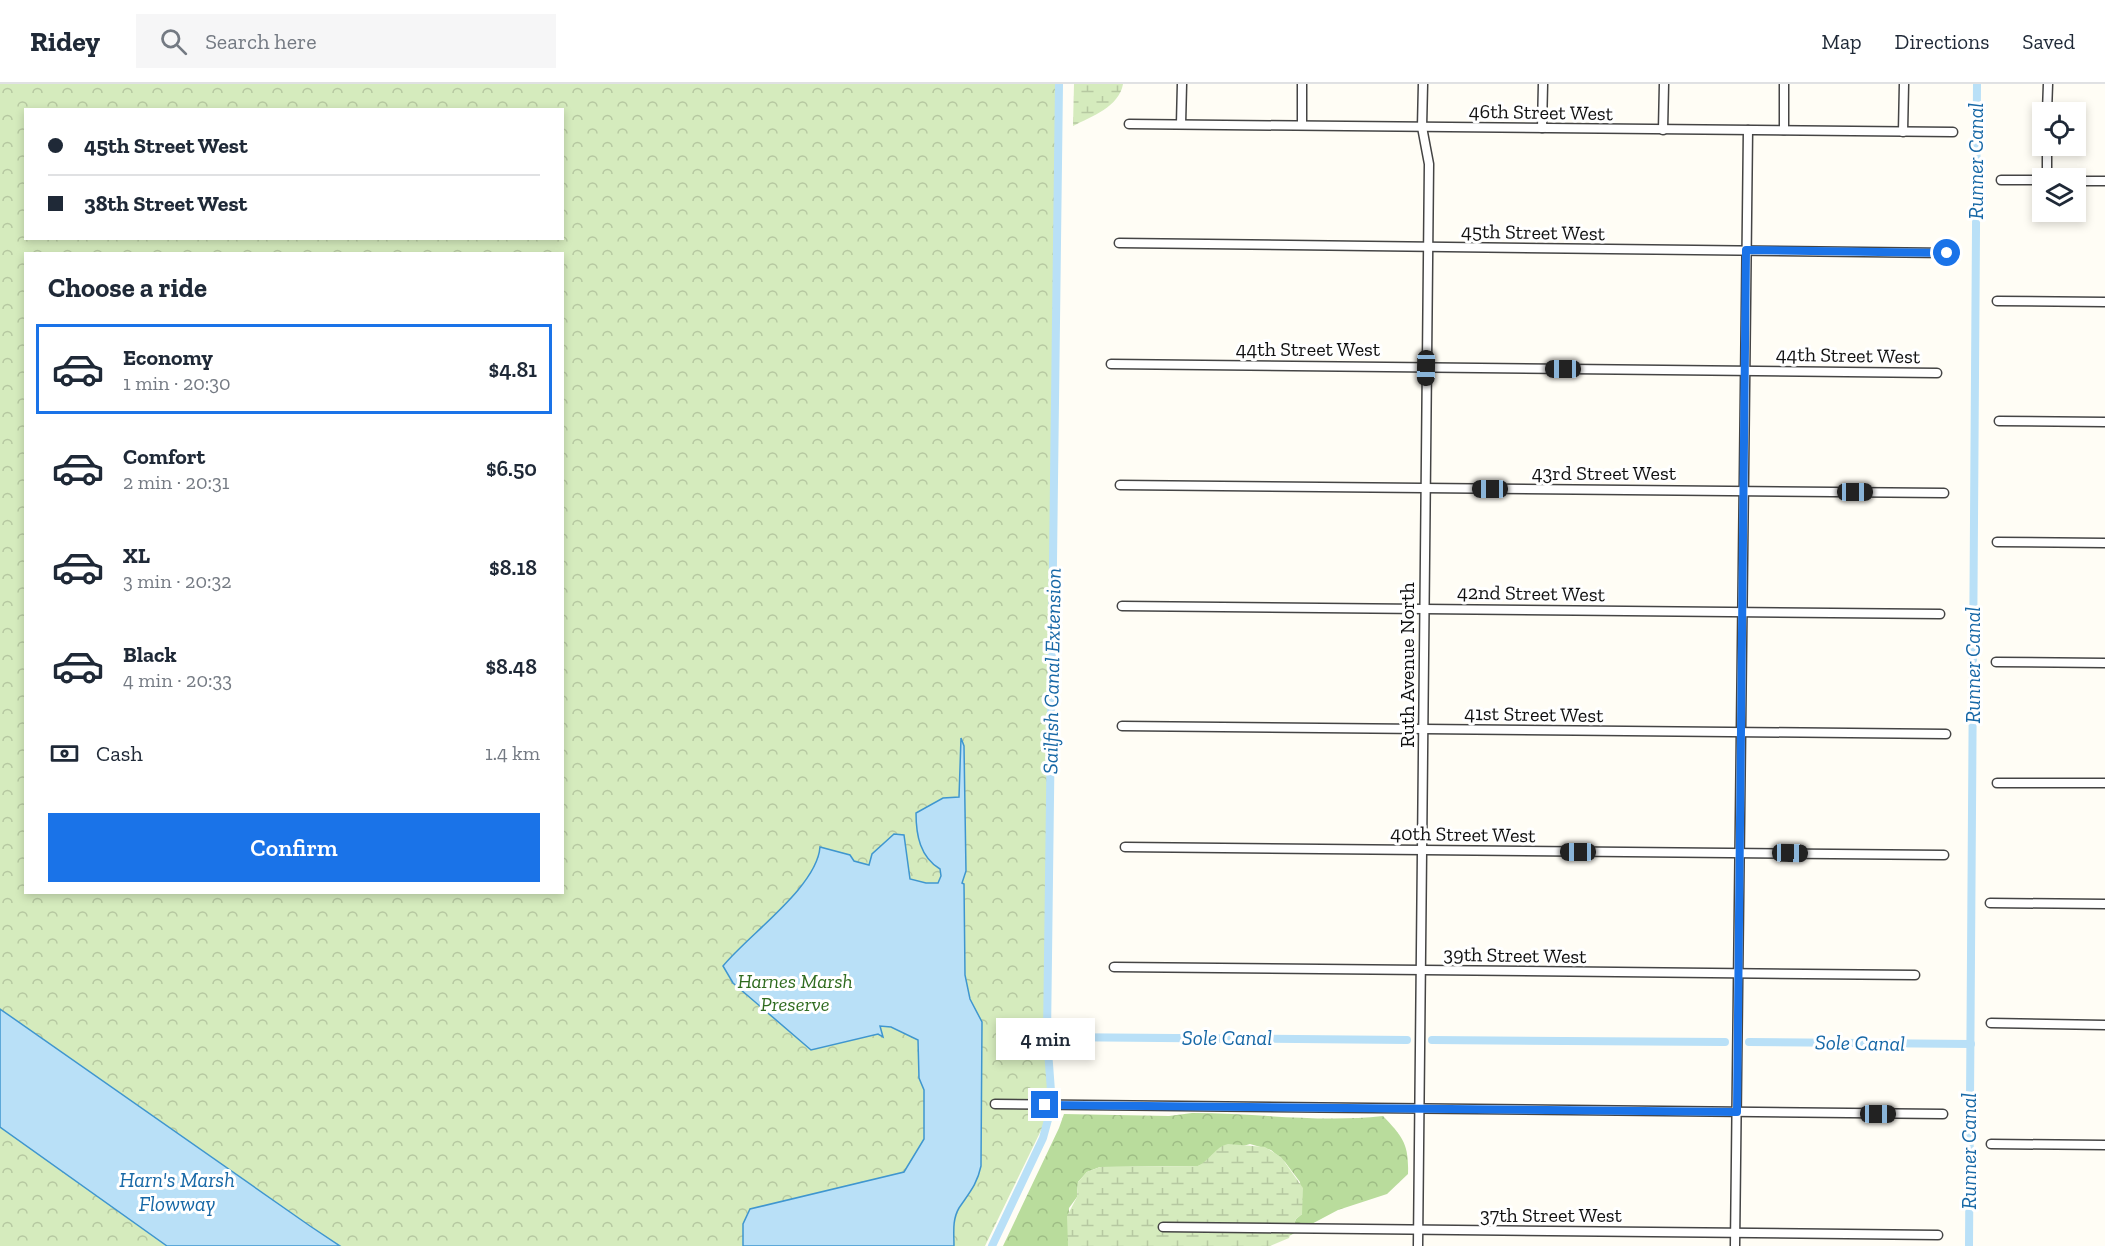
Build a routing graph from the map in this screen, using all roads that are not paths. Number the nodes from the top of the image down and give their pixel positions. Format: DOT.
graph roads {
  1 [pos="1182,84"];
  2 [pos="1302,84"];
  3 [pos="1423,84"];
  4 [pos="1543,84"];
  5 [pos="1664,84"];
  6 [pos="1784,84"];
  7 [pos="1905,84"];
  8 [pos="2048,84"];
  9 [pos="2047,102"];
  10 [pos="1129,124"];
  11 [pos="1181,124"];
  12 [pos="1302,125"];
  13 [pos="1422,127"];
  14 [pos="1542,128"];
  15 [pos="1663,130"];
  16 [pos="1748,130"];
  17 [pos="1784,130"];
  18 [pos="1903,132"];
  19 [pos="1953,132"];
  20 [pos="2032,179"];
  21 [pos="2001,180"];
  22 [pos="2086,181"];
  23 [pos="2105,181"];
  24 [pos="1119,243"];
  25 [pos="1427,247"];
  26 [pos="1746,250"];
  27 [pos="1947,253"];
  28 [pos="1997,301"];
  29 [pos="2105,302"];
  30 [pos="1111,364"];
  31 [pos="1426,368"];
  32 [pos="1745,370"];
  33 [pos="1937,373"];
  34 [pos="1999,421"];
  35 [pos="2105,422"];
  36 [pos="1120,484"];
  37 [pos="1424,488"];
  38 [pos="1743,491"];
  39 [pos="1944,493"];
  40 [pos="1997,542"];
  41 [pos="2105,543"];
  42 [pos="1122,606"];
  43 [pos="1424,609"];
  44 [pos="1742,612"];
  45 [pos="1940,614"];
  46 [pos="1996,662"];
  47 [pos="2105,663"];
  48 [pos="1122,726"];
  49 [pos="1423,729"];
  50 [pos="1741,732"];
  51 [pos="1947,734"];
  52 [pos="1997,783"];
  53 [pos="2105,783"];
  54 [pos="1125,847"];
  55 [pos="1422,850"];
  56 [pos="1739,852"];
  57 [pos="1944,855"];
  58 [pos="1990,903"];
  59 [pos="2105,904"];
  60 [pos="1114,967"];
  61 [pos="1420,970"];
  62 [pos="1738,973"];
  63 [pos="1916,975"];
  64 [pos="1990,1023"];
  65 [pos="2105,1025"];
  66 [pos="995,1104"];
  67 [pos="1419,1110"];
  68 [pos="1737,1112"];
  69 [pos="1943,1114"];
  70 [pos="1991,1144"];
  71 [pos="2105,1145"];
  72 [pos="1163,1227"];
  73 [pos="1418,1230"];
  74 [pos="1735,1233"];
  75 [pos="1938,1235"];
  76 [pos="1418,1246"];
  77 [pos="1735,1246"];
  1 -- 11 [label="street"];
  2 -- 12 [label="street"];
  3 -- 13 [label="street, Ruth Avenue North"];
  4 -- 14 [label="street"];
  5 -- 15 [label="street"];
  6 -- 17 [label="street"];
  7 -- 18 [label="street"];
  8 -- 9 [label="street"];
  10 -- 11 [label="street, 46th Street West"];
  11 -- 12 [label="street, 46th Street West"];
  12 -- 13 [label="street, 46th Street West"];
  13 -- 14 [label="street, 46th Street West"];
  13 -- 25 [label="street, Ruth Avenue North"];
  14 -- 15 [label="street, 46th Street West"];
  15 -- 16 [label="street, 46th Street West"];
  16 -- 17 [label="street, 46th Street West"];
  16 -- 26 [label="street"];
  17 -- 18 [label="street, 46th Street West"];
  18 -- 19 [label="street, 46th Street West"];
  20 -- 21 [label="street"];
  22 -- 23 [label="street"];
  24 -- 25 [label="street, 45th Street West"];
  25 -- 26 [label="street, 45th Street West"];
  25 -- 31 [label="street, Ruth Avenue North"];
  26 -- 27 [label="street, 45th Street West"];
  26 -- 32 [label="street"];
  28 -- 29 [label="street"];
  30 -- 31 [label="street, 44th Street West"];
  31 -- 32 [label="street, 44th Street West"];
  31 -- 37 [label="street, Ruth Avenue North"];
  32 -- 33 [label="street, 44th Street West"];
  32 -- 38 [label="street"];
  34 -- 35 [label="street"];
  36 -- 37 [label="street, 43rd Street West"];
  37 -- 38 [label="street, 43rd Street West"];
  37 -- 43 [label="street, Ruth Avenue North"];
  38 -- 39 [label="street, 43rd Street West"];
  38 -- 44 [label="street"];
  40 -- 41 [label="street"];
  42 -- 43 [label="street, 42nd Street West"];
  43 -- 44 [label="street, 42nd Street West"];
  43 -- 49 [label="street, Ruth Avenue North"];
  44 -- 45 [label="street, 42nd Street West"];
  44 -- 50 [label="street"];
  46 -- 47 [label="street"];
  48 -- 49 [label="street, 41st Street West"];
  49 -- 50 [label="street, 41st Street West"];
  49 -- 55 [label="street, Ruth Avenue North"];
  50 -- 51 [label="street, 41st Street West"];
  50 -- 56 [label="street"];
  52 -- 53 [label="street"];
  54 -- 55 [label="street, 40th Street West"];
  55 -- 56 [label="street, 40th Street West"];
  55 -- 61 [label="street, Ruth Avenue North"];
  56 -- 57 [label="street, 40th Street West"];
  56 -- 62 [label="street"];
  58 -- 59 [label="street"];
  60 -- 61 [label="street, 39th Street West"];
  61 -- 62 [label="street, 39th Street West"];
  61 -- 67 [label="street, Ruth Avenue North"];
  62 -- 63 [label="street, 39th Street West"];
  62 -- 68 [label="street"];
  64 -- 65 [label="street"];
  66 -- 67 [label="street"];
  67 -- 68 [label="street"];
  67 -- 73 [label="street, Ruth Avenue North"];
  68 -- 69 [label="street"];
  68 -- 74 [label="street"];
  70 -- 71 [label="street"];
  72 -- 73 [label="street, 37th Street West"];
  73 -- 74 [label="street, 37th Street West"];
  73 -- 76 [label="street, Ruth Avenue North"];
  74 -- 75 [label="street, 37th Street West"];
  74 -- 77 [label="street"];
}
